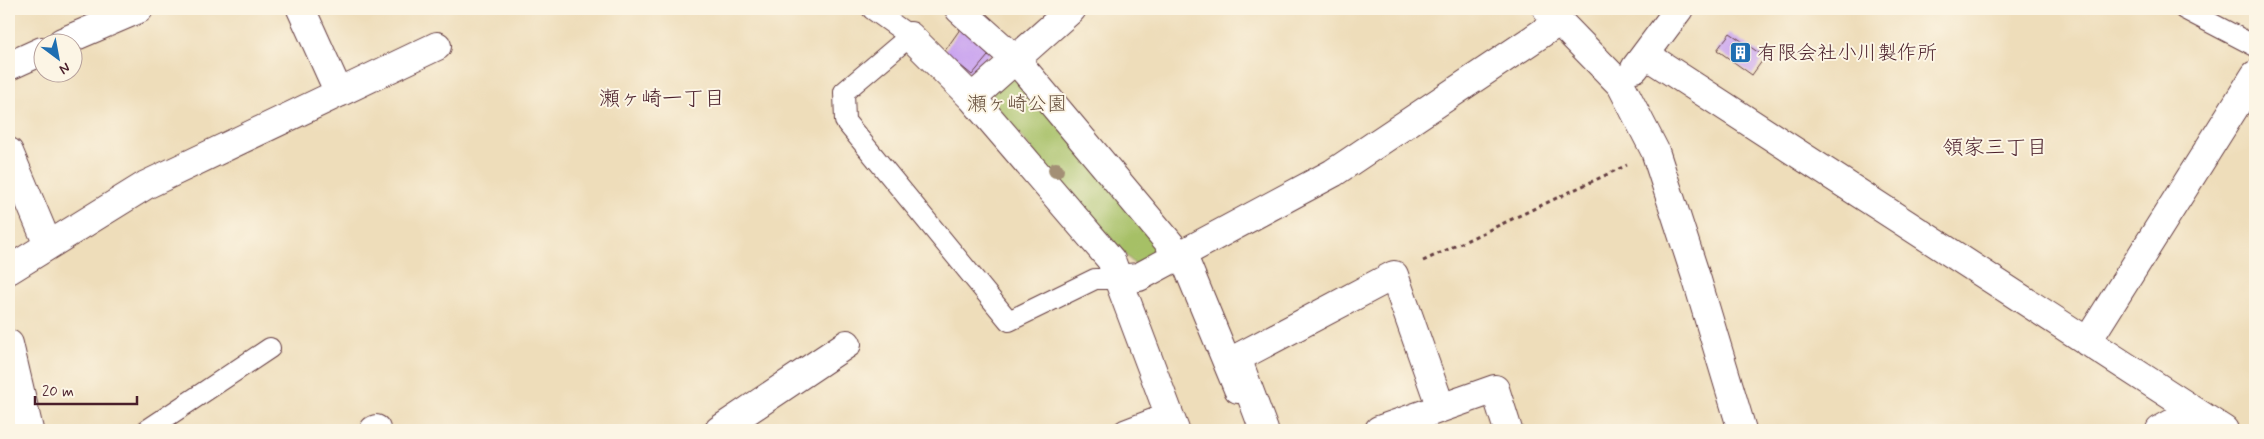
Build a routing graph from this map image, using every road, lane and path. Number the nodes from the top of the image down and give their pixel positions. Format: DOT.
graph roads {
  1 [pos="139,9"];
  2 [pos="301,9"];
  3 [pos="872,9"];
  4 [pos="959,9"];
  5 [pos="1072,9"];
  6 [pos="1679,9"];
  7 [pos="2184,9"];
  8 [pos="1554,15"];
  9 [pos="82,33"];
  10 [pos="910,36"];
  11 [pos="437,46"];
  12 [pos="2255,46"];
  13 [pos="1646,55"];
  14 [pos="32,56"];
  15 [pos="1015,60"];
  16 [pos="9,66"];
  17 [pos="2255,75"];
  18 [pos="1621,85"];
  19 [pos="339,92"];
  20 [pos="972,98"];
  21 [pos="9,152"];
  22 [pos="1655,152"];
  23 [pos="48,245"];
  24 [pos="1180,256"];
  25 [pos="9,270"];
  26 [pos="1394,275"];
  27 [pos="1118,279"];
  28 [pos="2087,342"];
  29 [pos="9,344"];
  30 [pos="847,344"];
  31 [pos="270,348"];
  32 [pos="1441,408"];
  33 [pos="2194,411"];
  34 [pos="1171,422"];
  35 [pos="29,430"];
  36 [pos="148,430"];
  37 [pos="719,430"];
  38 [pos="1124,430"];
  39 [pos="1254,430"];
  40 [pos="1264,430"];
  41 [pos="1379,430"];
  42 [pos="1508,430"];
  43 [pos="1742,430"];
  44 [pos="2160,430"];
  45 [pos="2224,430"];
  1 -- 9 [label="street"];
  2 -- 19 [label="street"];
  3 -- 10 [label="lane"];
  4 -- 15 [label="street"];
  5 -- 15 [label="street"];
  6 -- 13 [label="street"];
  7 -- 12 [label="lane"];
  8 -- 18 [label="street"];
  8 -- 24 [label="street"];
  10 -- 20 [label="street"];
  10 -- 27 [label="lane"];
  11 -- 19 [label="street"];
  13 -- 18 [label="street"];
  13 -- 28 [label="street"];
  14 -- 16 [label="street"];
  15 -- 20 [label="street"];
  15 -- 24 [label="street"];
  17 -- 28 [label="street"];
  18 -- 22 [label="street"];
  19 -- 23 [label="street"];
  20 -- 27 [label="street"];
  21 -- 23 [label="street"];
  22 -- 26 [label="path"];
  22 -- 43 [label="street"];
  23 -- 25 [label="street"];
  24 -- 27 [label="street"];
  24 -- 39 [label="street"];
  26 -- 32 [label="street"];
  26 -- 40 [label="street"];
  27 -- 34 [label="street"];
  28 -- 33 [label="street"];
  29 -- 35 [label="street"];
  30 -- 37 [label="street"];
  31 -- 36 [label="lane"];
  32 -- 41 [label="street"];
  32 -- 42 [label="street"];
  33 -- 44 [label="street"];
  33 -- 45 [label="street"];
  34 -- 38 [label="lane"];
}
